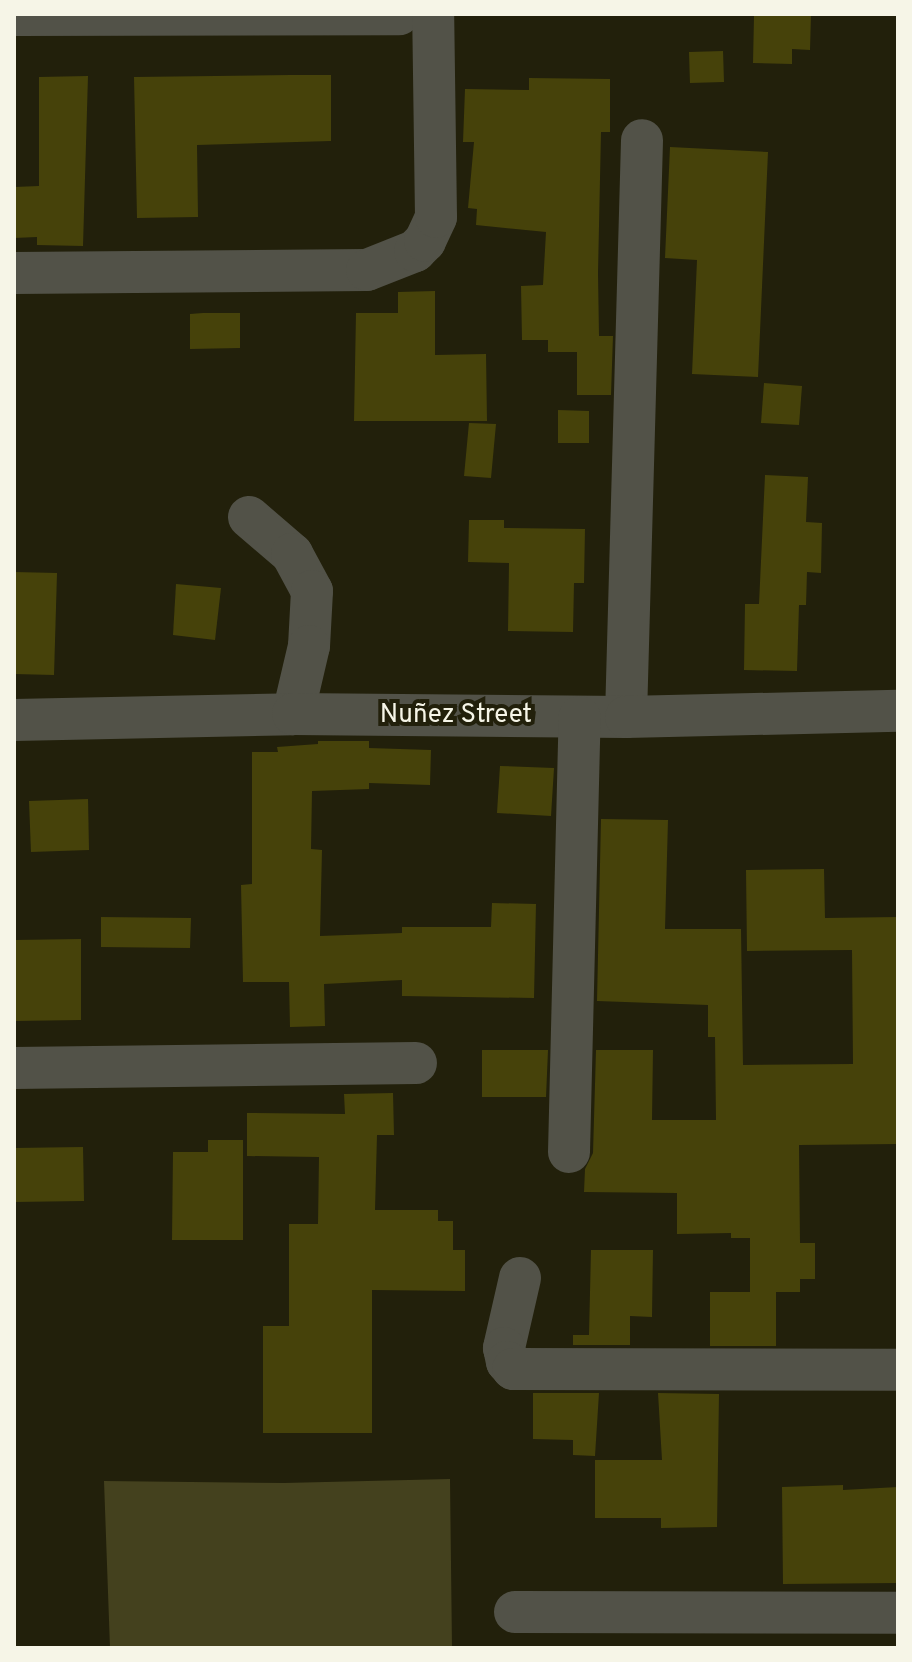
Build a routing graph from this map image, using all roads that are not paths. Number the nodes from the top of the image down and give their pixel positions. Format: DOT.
graph roads {
  1 [pos="399,14"];
  2 [pos="433,14"];
  3 [pos="14,15"];
  4 [pos="642,140"];
  5 [pos="14,273"];
  6 [pos="249,517"];
  7 [pos="898,711"];
  8 [pos="293,714"];
  9 [pos="580,717"];
  10 [pos="626,717"];
  11 [pos="14,720"];
  12 [pos="416,1063"];
  13 [pos="14,1068"];
  14 [pos="569,1152"];
  15 [pos="520,1278"];
  16 [pos="898,1370"];
  17 [pos="515,1612"];
  18 [pos="898,1613"];
  1 -- 3 [label="street"];
  2 -- 5 [label="street"];
  4 -- 10 [label="street"];
  6 -- 8 [label="street"];
  7 -- 10 [label="street, Nuñez Street"];
  8 -- 9 [label="street, Nuñez Street"];
  8 -- 11 [label="street, Nuñez Street"];
  9 -- 10 [label="street, Nuñez Street"];
  9 -- 14 [label="street"];
  12 -- 13 [label="street"];
  15 -- 16 [label="street"];
  17 -- 18 [label="street"];
}
